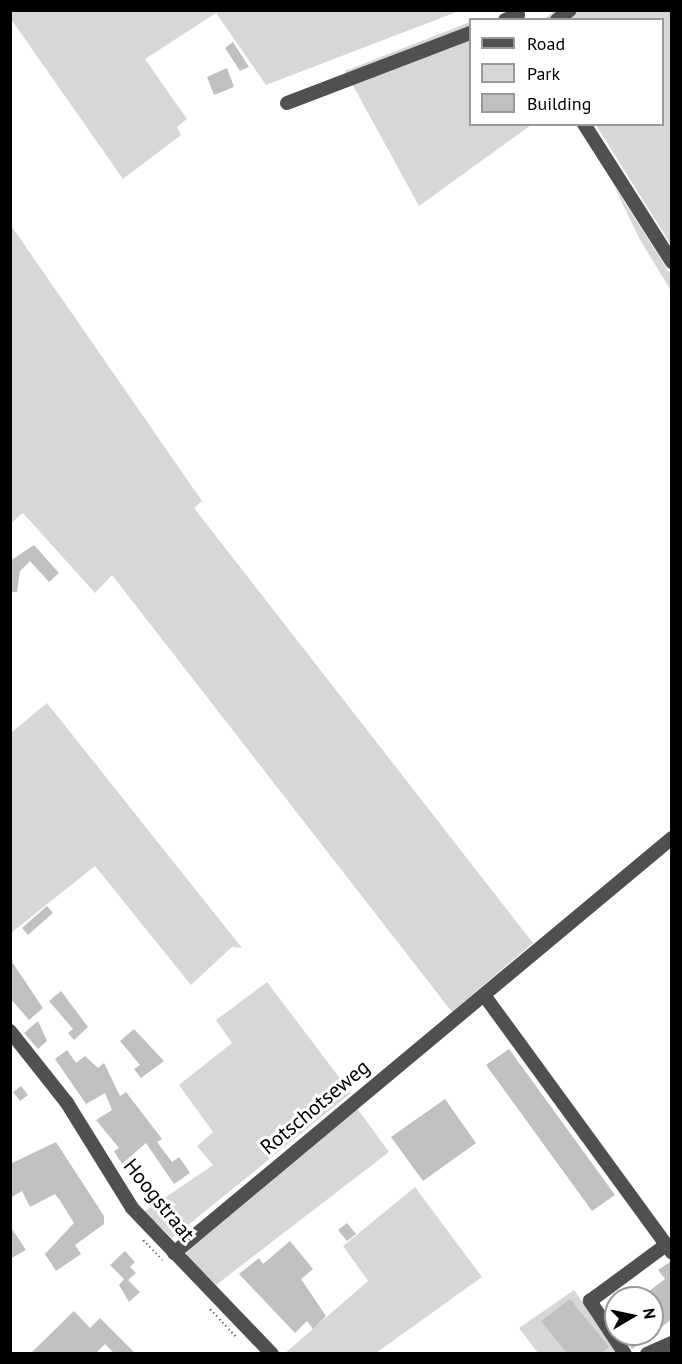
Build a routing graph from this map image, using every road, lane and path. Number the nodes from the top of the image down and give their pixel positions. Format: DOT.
graph roads {
  1 [pos="469,34"];
  2 [pos="286,102"];
  3 [pos="585,126"];
  4 [pos="672,262"];
  5 [pos="672,838"];
  6 [pos="484,995"];
  7 [pos="10,1031"];
  8 [pos="669,1249"];
  9 [pos="174,1253"];
  10 [pos="672,1343"];
  11 [pos="272,1353"];
  12 [pos="625,1353"];
  13 [pos="647,1353"];
  1 -- 2 [label="street"];
  3 -- 4 [label="street"];
  5 -- 6 [label="street, Rotschotseweg"];
  6 -- 8 [label="street"];
  6 -- 9 [label="street, Rotschotseweg"];
  7 -- 9 [label="street, Hoogstraat"];
  8 -- 12 [label="street"];
  9 -- 11 [label="street, Hoogstraat"];
  10 -- 13 [label="street"];
}
